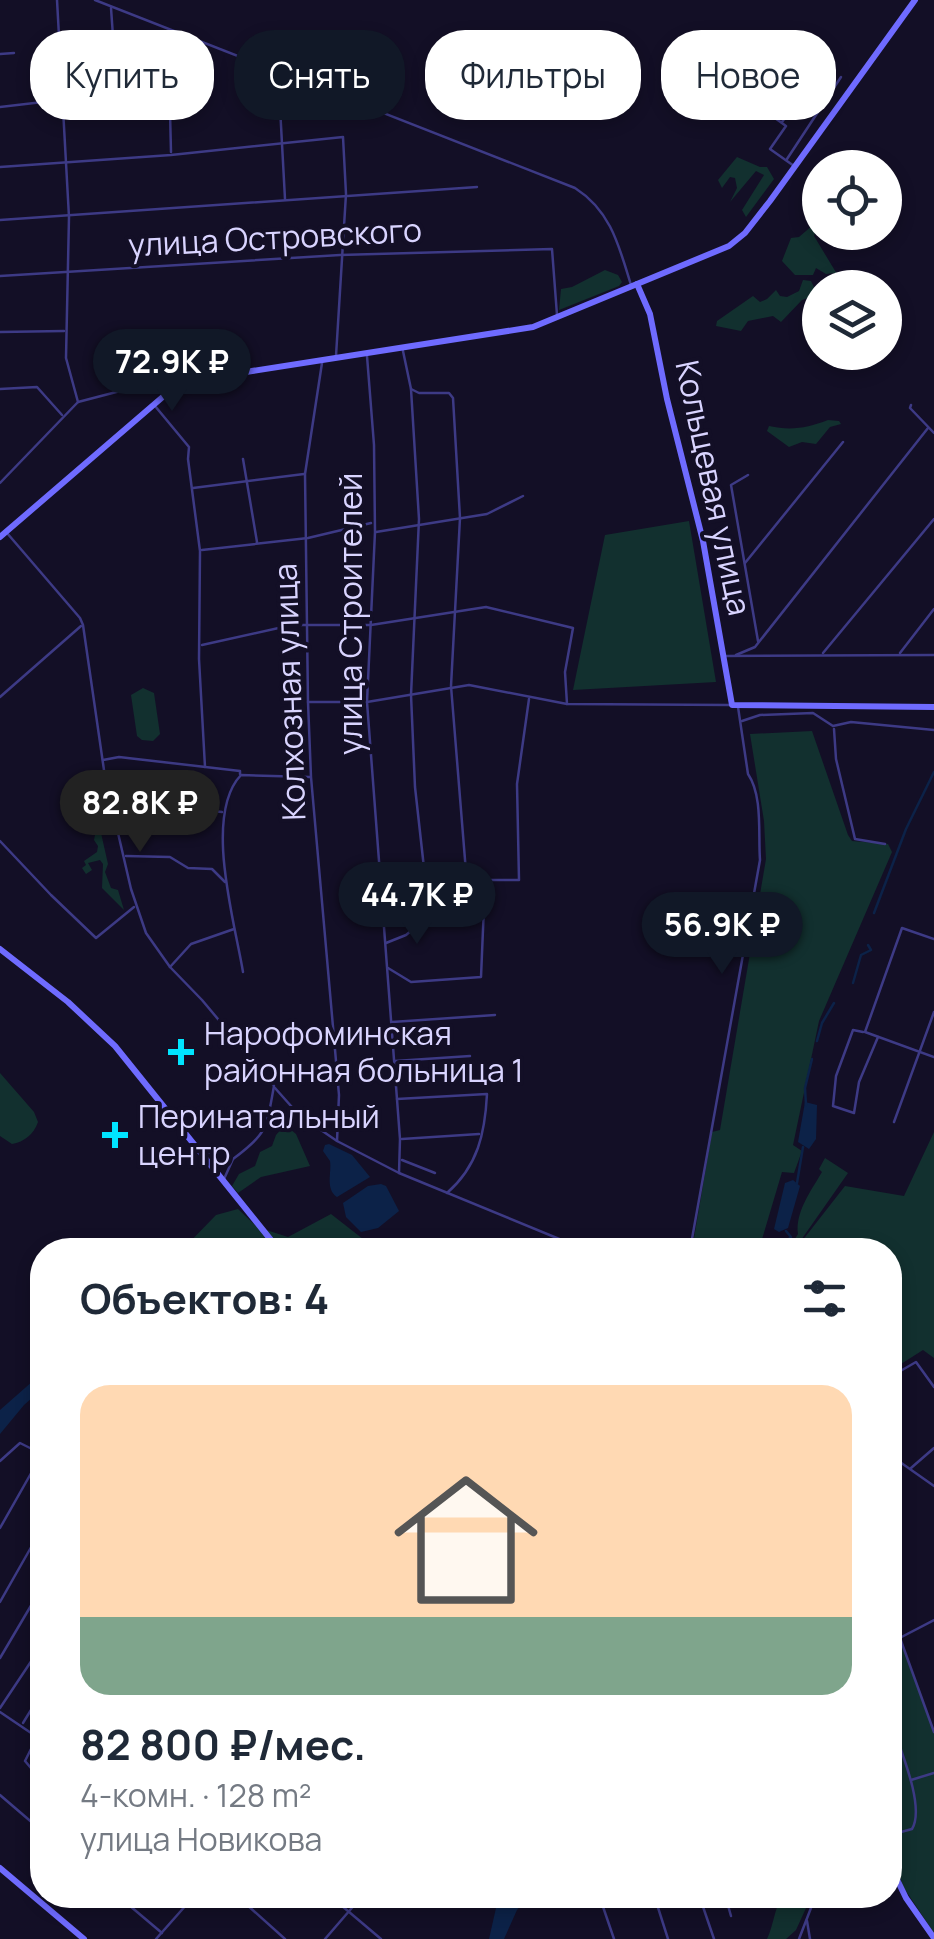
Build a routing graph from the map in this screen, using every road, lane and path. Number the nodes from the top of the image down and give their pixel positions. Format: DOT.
graph roads {
  1 [pos="58,0"];
  2 [pos="96,0"];
  3 [pos="916,0"];
  4 [pos="111,7"];
  5 [pos="59,30"];
  6 [pos="0,54"];
  7 [pos="14,54"];
  8 [pos="840,77"];
  9 [pos="30,103"];
  10 [pos="0,106"];
  11 [pos="63,120"];
  12 [pos="280,120"];
  13 [pos="777,120"];
  14 [pos="783,120"];
  15 [pos="781,123"];
  16 [pos="280,143"];
  17 [pos="171,155"];
  18 [pos="786,160"];
  19 [pos="66,162"];
  20 [pos="795,166"];
  21 [pos="0,167"];
  22 [pos="477,186"];
  23 [pos="346,194"];
  24 [pos="286,199"];
  25 [pos="69,217"];
  26 [pos="0,220"];
  27 [pos="340,256"];
  28 [pos="69,272"];
  29 [pos="0,276"];
  30 [pos="634,285"];
  31 [pos="557,318"];
  32 [pos="65,331"];
  33 [pos="0,332"];
  34 [pos="403,348"];
  35 [pos="367,354"];
  36 [pos="336,360"];
  37 [pos="322,362"];
  38 [pos="188,381"];
  39 [pos="0,389"];
  40 [pos="410,389"];
  41 [pos="78,402"];
  42 [pos="154,405"];
  43 [pos="911,405"];
  44 [pos="63,416"];
  45 [pos="928,428"];
  46 [pos="934,433"];
  47 [pos="843,442"];
  48 [pos="244,460"];
  49 [pos="305,474"];
  50 [pos="748,475"];
  51 [pos="246,480"];
  52 [pos="0,483"];
  53 [pos="192,488"];
  54 [pos="523,496"];
  55 [pos="460,518"];
  56 [pos="934,518"];
  57 [pos="374,522"];
  58 [pos="418,525"];
  59 [pos="374,532"];
  60 [pos="3,535"];
  61 [pos="308,538"];
  62 [pos="258,544"];
  63 [pos="200,550"];
  64 [pos="744,564"];
  65 [pos="934,609"];
  66 [pos="455,613"];
  67 [pos="414,619"];
  68 [pos="309,624"];
  69 [pos="371,625"];
  70 [pos="82,626"];
  71 [pos="758,641"];
  72 [pos="202,645"];
  73 [pos="822,654"];
  74 [pos="899,654"];
  75 [pos="736,655"];
  76 [pos="934,655"];
  77 [pos="723,656"];
  78 [pos="451,686"];
  79 [pos="411,694"];
  80 [pos="0,697"];
  81 [pos="530,698"];
  82 [pos="308,702"];
  83 [pos="368,702"];
  84 [pos="567,704"];
  85 [pos="735,705"];
  86 [pos="934,707"];
  87 [pos="740,721"];
  88 [pos="833,726"];
  89 [pos="934,730"];
  90 [pos="102,761"];
  91 [pos="205,767"];
  92 [pos="240,775"];
  93 [pos="312,777"];
  94 [pos="111,799"];
  95 [pos="224,812"];
  96 [pos="0,840"];
  97 [pos="884,844"];
  98 [pos="123,856"];
  99 [pos="485,880"];
  100 [pos="226,883"];
  101 [pos="423,888"];
  102 [pos="135,906"];
  103 [pos="428,917"];
  104 [pos="236,928"];
  105 [pos="934,939"];
  106 [pos="385,944"];
  107 [pos="0,949"];
  108 [pos="387,967"];
  109 [pos="170,968"];
  110 [pos="242,972"];
  111 [pos="934,1012"];
  112 [pos="495,1015"];
  113 [pos="391,1022"];
  114 [pos="864,1032"];
  115 [pos="878,1037"];
  116 [pos="919,1051"];
  117 [pos="470,1056"];
  118 [pos="934,1057"];
  119 [pos="393,1062"];
  120 [pos="274,1086"];
  121 [pos="396,1100"];
  122 [pos="894,1122"];
  123 [pos="481,1134"];
  124 [pos="400,1139"];
  125 [pos="337,1141"];
  126 [pos="202,1156"];
  127 [pos="400,1159"];
  128 [pos="232,1160"];
  129 [pos="220,1161"];
  130 [pos="400,1173"];
  131 [pos="435,1173"];
  132 [pos="225,1176"];
  133 [pos="446,1192"];
  134 [pos="270,1238"];
  135 [pos="557,1238"];
  136 [pos="692,1238"];
  137 [pos="902,1370"];
  138 [pos="934,1387"];
  139 [pos="30,1448"];
  140 [pos="934,1448"];
  141 [pos="1,1459"];
  142 [pos="902,1463"];
  143 [pos="910,1469"];
  144 [pos="30,1475"];
  145 [pos="934,1486"];
  146 [pos="0,1528"];
  147 [pos="30,1549"];
  148 [pos="0,1602"];
  149 [pos="30,1607"];
  150 [pos="934,1620"];
  151 [pos="902,1637"];
  152 [pos="902,1644"];
  153 [pos="0,1658"];
  154 [pos="30,1664"];
  155 [pos="0,1710"];
  156 [pos="30,1711"];
  157 [pos="22,1724"];
  158 [pos="30,1731"];
  159 [pos="934,1732"];
  160 [pos="902,1756"];
  161 [pos="934,1773"];
  162 [pos="910,1781"];
  163 [pos="0,1795"];
  164 [pos="30,1821"];
  165 [pos="902,1831"];
  166 [pos="0,1868"];
  167 [pos="902,1890"];
  168 [pos="30,1894"];
  169 [pos="46,1908"];
  170 [pos="132,1908"];
  171 [pos="183,1908"];
  172 [pos="250,1908"];
  173 [pos="343,1908"];
  174 [pos="351,1908"];
  175 [pos="603,1908"];
  176 [pos="658,1908"];
  177 [pos="704,1908"];
  178 [pos="729,1908"];
  179 [pos="811,1908"];
  180 [pos="347,1912"];
  181 [pos="731,1916"];
  182 [pos="807,1919"];
  183 [pos="162,1933"];
  184 [pos="934,1938"];
  185 [pos="84,1939"];
  186 [pos="156,1939"];
  187 [pos="285,1939"];
  188 [pos="325,1939"];
  189 [pos="381,1939"];
  190 [pos="614,1939"];
  191 [pos="668,1939"];
  192 [pos="714,1939"];
  193 [pos="799,1939"];
  194 [pos="810,1939"];
  1 -- 5 [label="street"];
  2 -- 4 [label="street"];
  3 -- 20 [label="main road"];
  4 -- 17 [label="street"];
  4 -- 30 [label="street"];
  6 -- 7 [label="street"];
  8 -- 18 [label="street"];
  9 -- 10 [label="street"];
  11 -- 19 [label="street"];
  12 -- 16 [label="street"];
  13 -- 15 [label="street"];
  14 -- 15 [label="street"];
  15 -- 18 [label="street"];
  16 -- 17 [label="street"];
  16 -- 23 [label="street"];
  16 -- 24 [label="street"];
  17 -- 19 [label="street"];
  18 -- 20 [label="street"];
  19 -- 21 [label="street"];
  19 -- 25 [label="street"];
  20 -- 30 [label="main road"];
  22 -- 23 [label="street"];
  23 -- 24 [label="street"];
  23 -- 27 [label="street"];
  24 -- 25 [label="street"];
  25 -- 26 [label="street"];
  25 -- 28 [label="street"];
  27 -- 28 [label="street, улица Островского"];
  27 -- 31 [label="street, улица Островского"];
  27 -- 36 [label="street"];
  28 -- 29 [label="street, улица Островского"];
  28 -- 32 [label="street"];
  30 -- 31 [label="main road"];
  30 -- 77 [label="main road, Кольцевая улица"];
  31 -- 34 [label="main road"];
  32 -- 33 [label="street"];
  32 -- 41 [label="street"];
  34 -- 35 [label="main road"];
  34 -- 40 [label="street"];
  35 -- 36 [label="main road"];
  35 -- 57 [label="street, улица Строителей"];
  36 -- 37 [label="main road"];
  37 -- 38 [label="main road"];
  37 -- 49 [label="street, Колхозная улица"];
  38 -- 41 [label="street"];
  38 -- 42 [label="main road"];
  39 -- 44 [label="street"];
  40 -- 55 [label="street"];
  40 -- 58 [label="street"];
  41 -- 44 [label="street"];
  42 -- 53 [label="street"];
  42 -- 60 [label="main road"];
  43 -- 45 [label="street"];
  44 -- 52 [label="street"];
  45 -- 46 [label="street"];
  45 -- 71 [label="street"];
  47 -- 64 [label="street"];
  48 -- 51 [label="street"];
  49 -- 51 [label="street"];
  49 -- 61 [label="street, Колхозная улица"];
  50 -- 64 [label="street"];
  51 -- 53 [label="street"];
  51 -- 62 [label="street"];
  53 -- 63 [label="street"];
  54 -- 55 [label="street"];
  55 -- 58 [label="street"];
  55 -- 66 [label="street"];
  56 -- 73 [label="street"];
  57 -- 59 [label="street, улица Строителей"];
  57 -- 61 [label="street"];
  58 -- 59 [label="street"];
  58 -- 67 [label="street"];
  59 -- 69 [label="street, улица Строителей"];
  60 -- 70 [label="street"];
  61 -- 62 [label="street"];
  61 -- 68 [label="street, Колхозная улица"];
  62 -- 63 [label="street"];
  63 -- 72 [label="street"];
  64 -- 71 [label="street"];
  65 -- 74 [label="street"];
  66 -- 67 [label="street"];
  66 -- 78 [label="street"];
  66 -- 84 [label="street"];
  67 -- 69 [label="street"];
  67 -- 79 [label="street"];
  68 -- 69 [label="street"];
  68 -- 72 [label="street"];
  68 -- 82 [label="street, Колхозная улица"];
  69 -- 83 [label="street, улица Строителей"];
  70 -- 80 [label="street"];
  70 -- 90 [label="street"];
  71 -- 75 [label="street"];
  72 -- 91 [label="street"];
  73 -- 74 [label="street"];
  73 -- 75 [label="street"];
  74 -- 76 [label="street"];
  75 -- 77 [label="street"];
  77 -- 85 [label="main road, Кольцевая улица"];
  78 -- 79 [label="street"];
  78 -- 81 [label="street"];
  78 -- 99 [label="street"];
  79 -- 83 [label="street"];
  79 -- 101 [label="street"];
  81 -- 84 [label="street"];
  81 -- 99 [label="street"];
  82 -- 83 [label="street"];
  82 -- 93 [label="street, Колхозная улица"];
  83 -- 106 [label="street, улица Строителей"];
  84 -- 85 [label="street"];
  85 -- 86 [label="main road"];
  85 -- 87 [label="street, Кольцевая улица"];
  87 -- 88 [label="street"];
  87 -- 136 [label="street, Кольцевая улица"];
  88 -- 89 [label="street"];
  88 -- 97 [label="street"];
  90 -- 91 [label="street"];
  90 -- 94 [label="street"];
  91 -- 92 [label="street"];
  92 -- 93 [label="street"];
  92 -- 95 [label="street"];
  93 -- 125 [label="street, Колхозная улица"];
  94 -- 95 [label="street"];
  94 -- 98 [label="street"];
  95 -- 100 [label="street"];
  96 -- 102 [label="street"];
  98 -- 100 [label="street"];
  98 -- 102 [label="street"];
  99 -- 108 [label="street"];
  100 -- 104 [label="street"];
  102 -- 109 [label="street"];
  103 -- 106 [label="street"];
  104 -- 109 [label="street"];
  104 -- 110 [label="street"];
  105 -- 114 [label="street"];
  106 -- 108 [label="street, улица Строителей"];
  107 -- 126 [label="main road"];
  108 -- 113 [label="street, улица Строителей"];
  109 -- 120 [label="street"];
  111 -- 116 [label="street"];
  112 -- 113 [label="street"];
  113 -- 119 [label="street, улица Строителей"];
  114 -- 115 [label="street"];
  114 -- 115 [label="street"];
  115 -- 116 [label="street"];
  116 -- 118 [label="street"];
  116 -- 122 [label="street"];
  117 -- 119 [label="street"];
  119 -- 121 [label="street, улица Строителей"];
  120 -- 125 [label="street"];
  120 -- 128 [label="street"];
  121 -- 123 [label="street"];
  121 -- 124 [label="street, улица Строителей"];
  123 -- 124 [label="street"];
  123 -- 133 [label="street"];
  124 -- 127 [label="street, улица Строителей"];
  125 -- 130 [label="street"];
  126 -- 129 [label="street"];
  126 -- 132 [label="main road"];
  127 -- 130 [label="street, улица Строителей"];
  127 -- 131 [label="street"];
  128 -- 129 [label="street"];
  128 -- 132 [label="street"];
  129 -- 132 [label="street"];
  130 -- 133 [label="street"];
  132 -- 134 [label="main road"];
  133 -- 135 [label="street"];
  137 -- 138 [label="street"];
  139 -- 141 [label="street"];
  140 -- 143 [label="street"];
  142 -- 143 [label="street"];
  143 -- 145 [label="street"];
  144 -- 146 [label="street"];
  147 -- 148 [label="street"];
  149 -- 153 [label="street"];
  150 -- 151 [label="street"];
  152 -- 159 [label="street"];
  154 -- 155 [label="street"];
  155 -- 157 [label="street"];
  156 -- 157 [label="street"];
  157 -- 158 [label="street"];
  160 -- 162 [label="street"];
  161 -- 162 [label="street"];
  162 -- 165 [label="street"];
  163 -- 164 [label="street"];
  166 -- 168 [label="main road"];
  167 -- 184 [label="main road"];
  169 -- 185 [label="main road"];
  170 -- 183 [label="street"];
  171 -- 183 [label="street"];
  172 -- 187 [label="street"];
  173 -- 180 [label="street"];
  174 -- 180 [label="street"];
  175 -- 190 [label="street"];
  176 -- 191 [label="street"];
  177 -- 192 [label="street"];
  178 -- 181 [label="street"];
  179 -- 182 [label="street"];
  180 -- 188 [label="street"];
  180 -- 189 [label="street"];
  182 -- 193 [label="street"];
  182 -- 194 [label="street"];
  183 -- 186 [label="street"];
}
